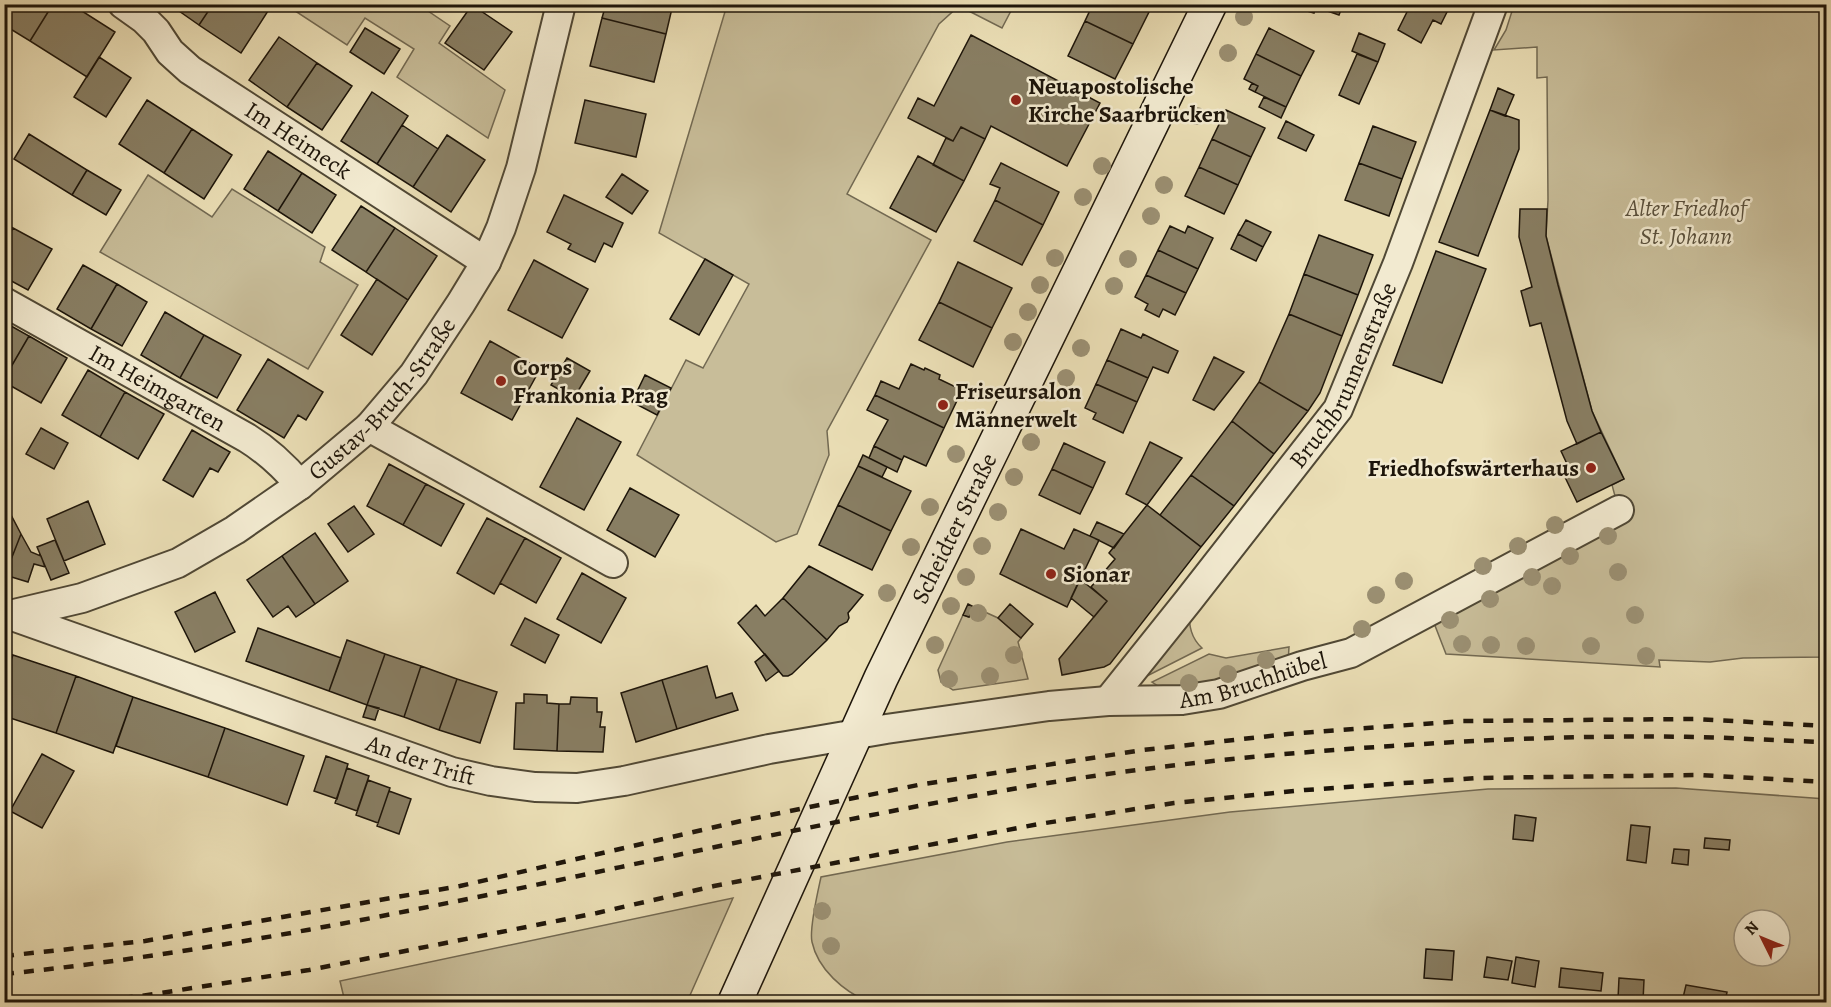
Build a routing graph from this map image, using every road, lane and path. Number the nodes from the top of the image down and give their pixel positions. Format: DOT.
graph roads {
  1 [pos="123,4"];
  2 [pos="561,4"];
  3 [pos="1210,4"];
  4 [pos="1493,4"];
  5 [pos="486,262"];
  6 [pos="4,302"];
  7 [pos="369,427"];
  8 [pos="300,485"];
  9 [pos="1619,510"];
  10 [pos="613,563"];
  11 [pos="7,614"];
  12 [pos="1108,700"];
  13 [pos="855,734"];
  14 [pos="746,999"];
  1 -- 5 [label="street, Im Heimeck"];
  2 -- 5 [label="street, Gustav-Bruch-Straße"];
  3 -- 13 [label="main road, Scheidter Straße"];
  4 -- 12 [label="street, Bruchbrunnenstraße"];
  5 -- 7 [label="street, Gustav-Bruch-Straße"];
  6 -- 8 [label="street, Im Heimgarten"];
  7 -- 8 [label="street, Gustav-Bruch-Straße"];
  7 -- 10 [label="street"];
  8 -- 11 [label="street, Gustav-Bruch-Straße"];
  9 -- 12 [label="street, Am Bruchhübel"];
  11 -- 13 [label="street, An der Trift"];
  12 -- 13 [label="street, Am Bruchhübel"];
  13 -- 14 [label="main road, Scheidter Straße"];
}
